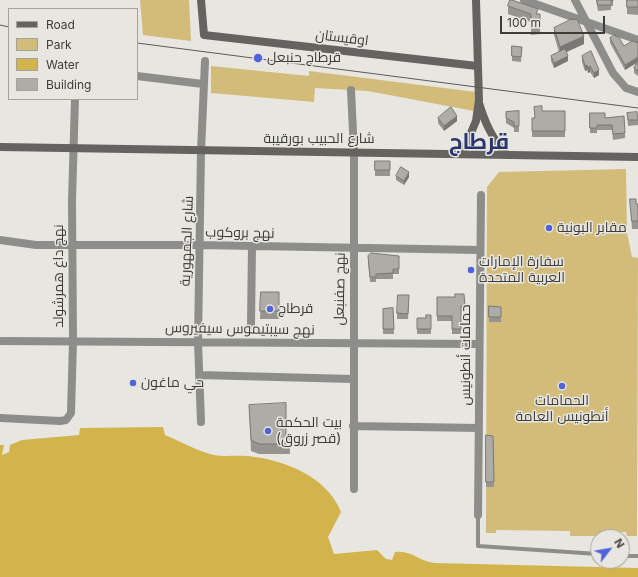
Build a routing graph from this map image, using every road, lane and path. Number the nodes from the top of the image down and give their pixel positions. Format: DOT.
graph roads {
  1 [pos="201,0"];
  2 [pos="476,0"];
  3 [pos="524,0"];
  4 [pos="574,0"];
  5 [pos="586,21"];
  6 [pos="638,40"];
  7 [pos="205,61"];
  8 [pos="477,66"];
  9 [pos="138,76"];
  10 [pos="203,84"];
  11 [pos="351,90"];
  12 [pos="638,92"];
  13 [pos="75,100"];
  14 [pos="479,100"];
  15 [pos="0,147"];
  16 [pos="74,149"];
  17 [pos="202,151"];
  18 [pos="354,152"];
  19 [pos="462,154"];
  20 [pos="506,154"];
  21 [pos="638,157"];
  22 [pos="481,195"];
  23 [pos="0,240"];
  24 [pos="72,245"];
  25 [pos="200,245"];
  26 [pos="252,246"];
  27 [pos="354,248"];
  28 [pos="480,250"];
  29 [pos="251,325"];
  30 [pos="0,340"];
  31 [pos="73,341"];
  32 [pos="198,341"];
  33 [pos="353,343"];
  34 [pos="479,344"];
  35 [pos="199,375"];
  36 [pos="353,378"];
  37 [pos="0,418"];
  38 [pos="201,422"];
  39 [pos="353,426"];
  40 [pos="479,428"];
  41 [pos="354,489"];
  42 [pos="478,515"];
  43 [pos="590,553"];
  1 -- 8 [label="main road, اوقيستان"];
  2 -- 8 [label="main road"];
  3 -- 5 [label="street"];
  4 -- 5 [label="street"];
  5 -- 6 [label="street"];
  5 -- 12 [label="street"];
  7 -- 10 [label="street, شارع الجمهورية"];
  8 -- 14 [label="main road"];
  9 -- 10 [label="street"];
  10 -- 17 [label="street, شارع الجمهورية"];
  11 -- 18 [label="street, نهج صفنبعل"];
  13 -- 16 [label="street, نهج داغ همرشولد"];
  14 -- 19 [label="main road"];
  14 -- 20 [label="main road"];
  15 -- 16 [label="main road, شارع الحبيب بورقيبة"];
  16 -- 17 [label="main road, شارع الحبيب بورقيبة"];
  16 -- 24 [label="street, نهج داغ همرشولد"];
  17 -- 18 [label="main road, شارع الحبيب بورقيبة"];
  17 -- 25 [label="street, شارع الجمهورية"];
  18 -- 19 [label="main road, شارع الحبيب بورقيبة"];
  18 -- 27 [label="street, نهج صفنبعل"];
  19 -- 20 [label="main road, شارع الحبيب بورقيبة"];
  20 -- 21 [label="main road, شارع الحبيب بورقيبة"];
  22 -- 28 [label="street, حمامات أنطونيس"];
  23 -- 24 [label="street, نهج بروكوب"];
  24 -- 25 [label="street, نهج بروكوب"];
  24 -- 31 [label="street, نهج داغ همرشولد"];
  25 -- 26 [label="street, نهج بروكوب"];
  25 -- 32 [label="street, شارع الجمهورية"];
  26 -- 27 [label="street, نهج بروكوب"];
  26 -- 29 [label="street"];
  27 -- 28 [label="street, نهج بروكوب"];
  27 -- 33 [label="street, نهج صفنبعل"];
  28 -- 34 [label="street, حمامات أنطونيس"];
  30 -- 31 [label="street, نهج سيبتيموس سيفيروس"];
  31 -- 32 [label="street, نهج سيبتيموس سيفيروس"];
  31 -- 37 [label="street, نهج داغ همرشولد"];
  32 -- 33 [label="street, نهج سيبتيموس سيفيروس"];
  32 -- 35 [label="street, شارع الجمهورية"];
  33 -- 34 [label="street, نهج سيبتيموس سيفيروس"];
  33 -- 36 [label="street, نهج صفنبعل"];
  34 -- 40 [label="street, حمامات أنطونيس"];
  35 -- 36 [label="street"];
  35 -- 38 [label="street, شارع الجمهورية"];
  36 -- 39 [label="street, نهج صفنبعل"];
  39 -- 40 [label="street"];
  39 -- 41 [label="street, نهج صفنبعل"];
  40 -- 42 [label="street, حمامات أنطونيس"];
  42 -- 43 [label="lane"];
}
